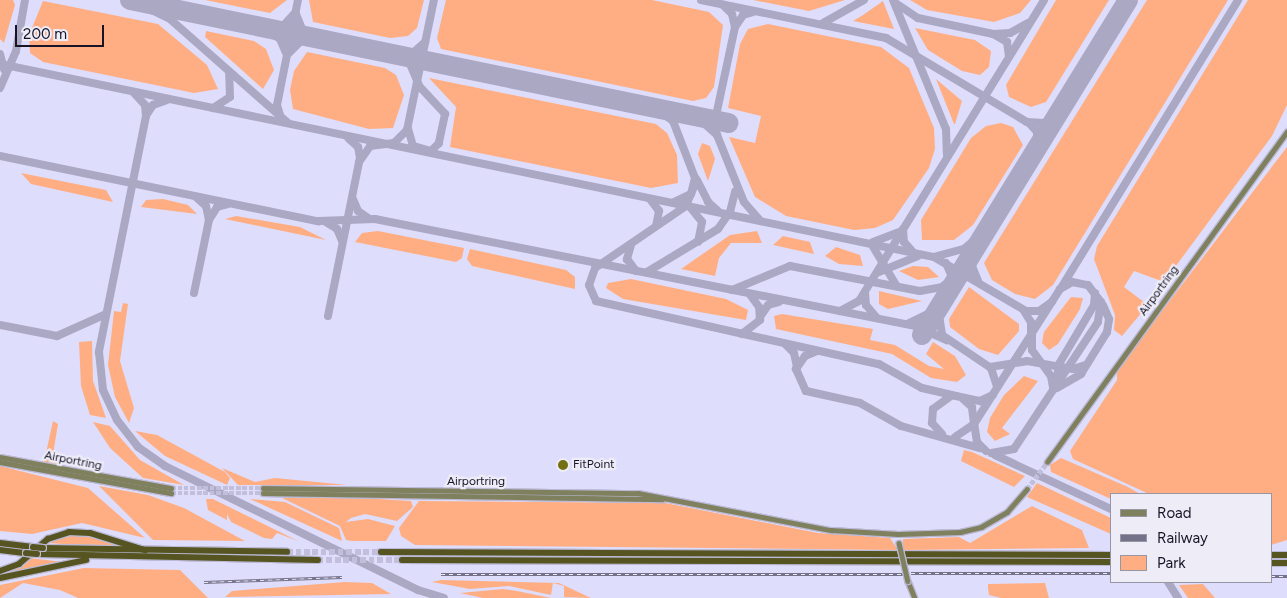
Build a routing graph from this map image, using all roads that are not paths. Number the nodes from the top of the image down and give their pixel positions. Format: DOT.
graph roads {
  1 [pos="1287,132"];
  2 [pos="0,457"];
  3 [pos="0,462"];
  4 [pos="1047,462"];
  5 [pos="1027,489"];
  6 [pos="263,491"];
  7 [pos="898,534"];
  8 [pos="0,543"];
  9 [pos="0,550"];
  10 [pos="160,552"];
  11 [pos="287,552"];
  12 [pos="381,552"];
  13 [pos="1110,555"];
  14 [pos="1272,555"];
  15 [pos="1287,555"];
  16 [pos="110,559"];
  17 [pos="318,560"];
  18 [pos="402,560"];
  19 [pos="1110,562"];
  20 [pos="1272,563"];
  21 [pos="1287,563"];
  22 [pos="0,571"];
  23 [pos="0,578"];
  24 [pos="915,598"];
  1 -- 4 [label="street, Airportring"];
  2 -- 3 [label="street, Airportring"];
  5 -- 7 [label="street, Airportring"];
  6 -- 7 [label="street, Airportring"];
  7 -- 24 [label="street, bridge"];
  8 -- 10 [label="highway, bridge"];
  9 -- 16 [label="highway, bridge"];
  10 -- 11 [label="highway"];
  10 -- 22 [label="highway"];
  12 -- 13 [label="highway"];
  14 -- 15 [label="highway"];
  16 -- 17 [label="highway"];
  16 -- 23 [label="highway"];
  18 -- 19 [label="highway"];
  20 -- 21 [label="highway"];
}
